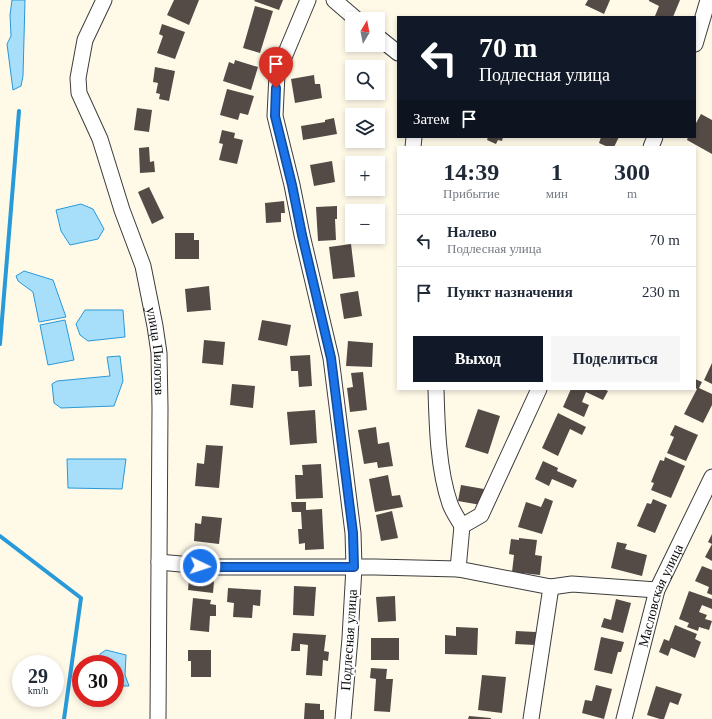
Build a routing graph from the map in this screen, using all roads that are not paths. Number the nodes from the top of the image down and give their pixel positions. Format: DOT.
graph roads {
  1 [pos="104,0"];
  2 [pos="308,0"];
  3 [pos="334,0"];
  4 [pos="708,0"];
  5 [pos="348,12"];
  6 [pos="696,41"];
  7 [pos="385,42"];
  8 [pos="397,52"];
  9 [pos="436,390"];
  10 [pos="539,390"];
  11 [pos="712,477"];
  12 [pos="462,526"];
  13 [pos="159,562"];
  14 [pos="354,567"];
  15 [pos="458,569"];
  16 [pos="551,587"];
  17 [pos="657,590"];
  18 [pos="158,719"];
  19 [pos="343,719"];
  20 [pos="531,719"];
  21 [pos="624,719"];
  1 -- 13 [label="street, улица Пилотов"];
  2 -- 14 [label="street, Подлесная улица"];
  3 -- 5 [label="street"];
  4 -- 6 [label="street"];
  7 -- 8 [label="street"];
  9 -- 12 [label="street"];
  10 -- 12 [label="street"];
  11 -- 17 [label="street, Масловская улица"];
  12 -- 15 [label="street"];
  13 -- 14 [label="street"];
  13 -- 18 [label="street, улица Пилотов"];
  14 -- 15 [label="street"];
  14 -- 19 [label="street, Подлесная улица"];
  15 -- 16 [label="street"];
  16 -- 17 [label="street"];
  16 -- 20 [label="street"];
  17 -- 21 [label="street, Масловская улица"];
}
